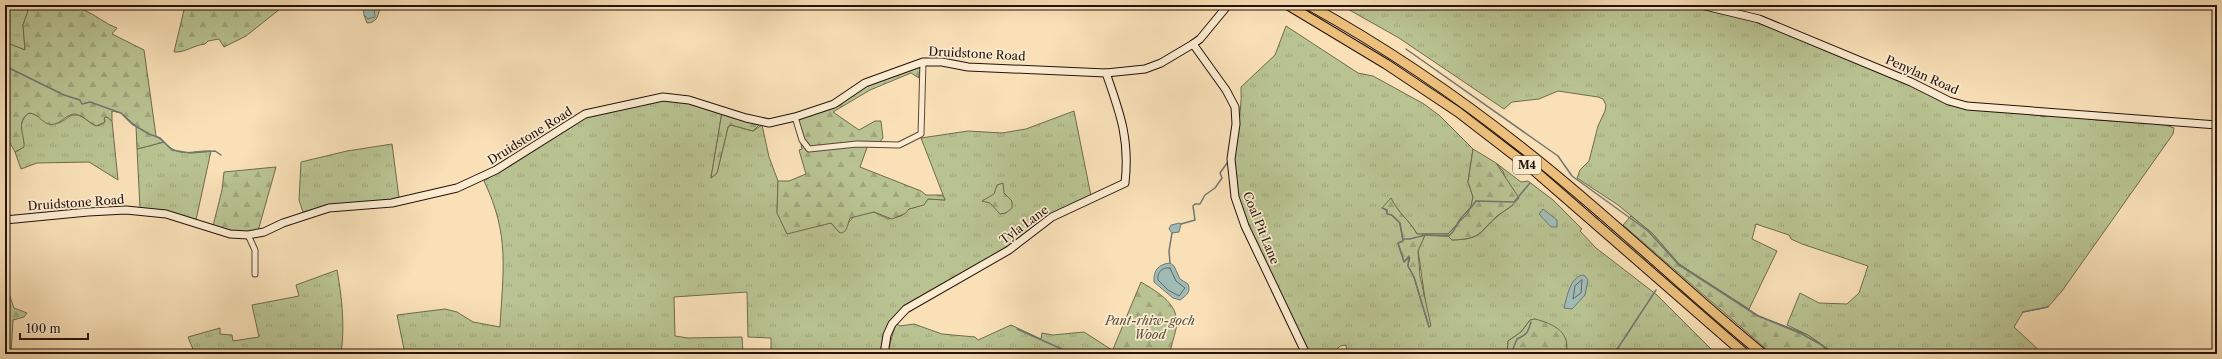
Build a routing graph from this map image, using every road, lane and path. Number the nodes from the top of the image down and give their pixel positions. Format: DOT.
graph roads {
  1 [pos="1228,5"];
  2 [pos="1288,5"];
  3 [pos="1309,5"];
  4 [pos="1701,5"];
  5 [pos="1193,44"];
  6 [pos="923,62"];
  7 [pos="1106,73"];
  8 [pos="796,117"];
  9 [pos="2217,125"];
  10 [pos="5,220"];
  11 [pos="248,235"];
  12 [pos="255,274"];
  13 [pos="884,354"];
  14 [pos="1306,354"];
  15 [pos="1745,354"];
  16 [pos="1763,354"];
  1 -- 5 [label="street, Druidstone Road"];
  2 -- 15 [label="highway, M4"];
  3 -- 16 [label="highway, M4"];
  4 -- 9 [label="street, Penylan Road"];
  5 -- 7 [label="street, Druidstone Road"];
  5 -- 14 [label="street, Coal Pit Lane"];
  6 -- 7 [label="street, Druidstone Road"];
  6 -- 8 [label="street, Druidstone Road"];
  6 -- 8 [label="street"];
  7 -- 13 [label="street, Tyla Lane"];
  8 -- 11 [label="street, Druidstone Road"];
  10 -- 11 [label="street, Druidstone Road"];
  11 -- 12 [label="street"];
}
